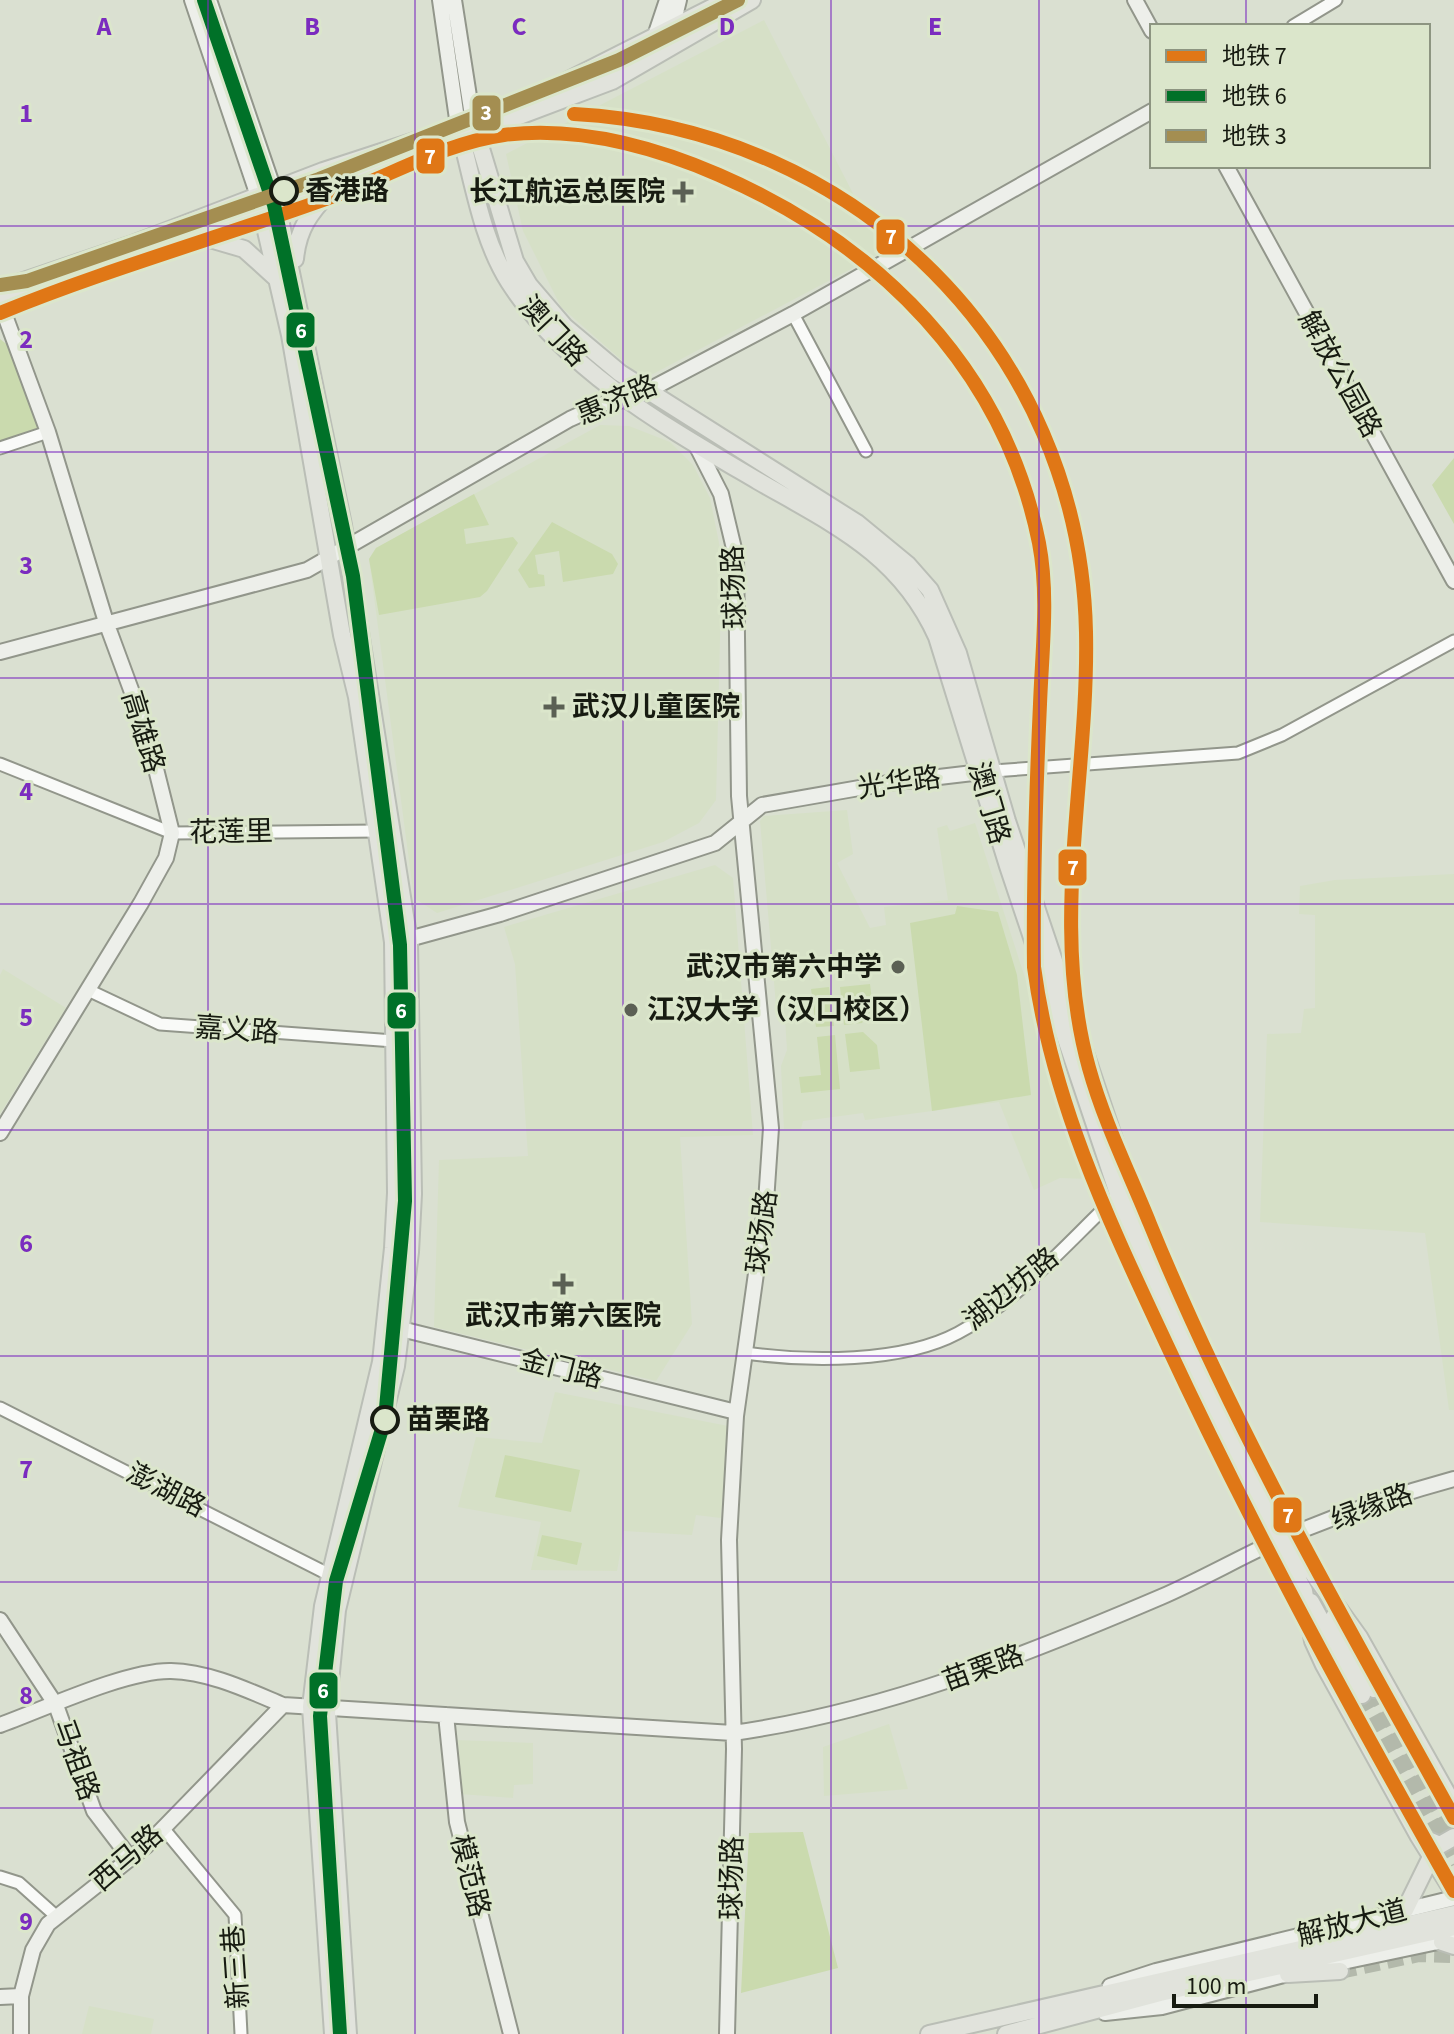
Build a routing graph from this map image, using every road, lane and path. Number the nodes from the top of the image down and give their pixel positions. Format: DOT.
graph roads {
  1 [pos="192,0"];
  2 [pos="209,0"];
  3 [pos="440,0"];
  4 [pos="454,0"];
  5 [pos="667,0"];
  6 [pos="679,0"];
  7 [pos="727,0"];
  8 [pos="752,0"];
  9 [pos="1135,0"];
  10 [pos="1336,0"];
  11 [pos="1296,24"];
  12 [pos="672,27"];
  13 [pos="1150,27"];
  14 [pos="655,36"];
  15 [pos="667,49"];
  16 [pos="1150,112"];
  17 [pos="468,131"];
  18 [pos="1227,168"];
  19 [pos="335,186"];
  20 [pos="266,193"];
  21 [pos="271,210"];
  22 [pos="202,236"];
  23 [pos="294,277"];
  24 [pos="276,279"];
  25 [pos="0,289"];
  26 [pos="0,304"];
  27 [pos="793,314"];
  28 [pos="646,390"];
  29 [pos="630,400"];
  30 [pos="48,432"];
  31 [pos="692,440"];
  32 [pos="0,448"];
  33 [pos="866,451"];
  34 [pos="347,550"];
  35 [pos="330,559"];
  36 [pos="1454,581"];
  37 [pos="106,622"];
  38 [pos="1454,641"];
  39 [pos="0,652"];
  40 [pos="0,764"];
  41 [pos="986,772"];
  42 [pos="741,824"];
  43 [pos="378,831"];
  44 [pos="172,833"];
  45 [pos="401,942"];
  46 [pos="88,990"];
  47 [pos="394,1041"];
  48 [pos="0,1133"];
  49 [pos="1117,1196"];
  50 [pos="393,1327"];
  51 [pos="746,1353"];
  52 [pos="0,1408"];
  53 [pos="736,1412"];
  54 [pos="1454,1479"];
  55 [pos="1437,1484"];
  56 [pos="1454,1493"];
  57 [pos="1284,1538"];
  58 [pos="1310,1569"];
  59 [pos="330,1575"];
  60 [pos="1304,1591"];
  61 [pos="0,1620"];
  62 [pos="56,1705"];
  63 [pos="283,1705"];
  64 [pos="319,1707"];
  65 [pos="446,1715"];
  66 [pos="0,1725"];
  67 [pos="733,1733"];
  68 [pos="1454,1806"];
  69 [pos="163,1828"];
  70 [pos="1418,1835"];
  71 [pos="1454,1837"];
  72 [pos="1431,1857"];
  73 [pos="130,1858"];
  74 [pos="0,1877"];
  75 [pos="1454,1895"];
  76 [pos="1405,1910"];
  77 [pos="1454,1914"];
  78 [pos="57,1917"];
  79 [pos="1454,1927"];
  80 [pos="1450,1942"];
  81 [pos="1340,1971"];
  82 [pos="1288,1974"];
  83 [pos="1159,1987"];
  84 [pos="21,1996"];
  85 [pos="0,1997"];
  86 [pos="1065,2008"];
  87 [pos="21,2034"];
  88 [pos="241,2034"];
  89 [pos="333,2034"];
  90 [pos="348,2034"];
  91 [pos="511,2034"];
  92 [pos="727,2034"];
  93 [pos="929,2034"];
  94 [pos="1006,2034"];
  1 -- 20 [label="street"];
  2 -- 20 [label="street"];
  3 -- 17 [label="street"];
  4 -- 17 [label="street"];
  5 -- 14 [label="street"];
  6 -- 12 [label="street"];
  7 -- 12 [label="main road"];
  8 -- 15 [label="main road"];
  9 -- 13 [label="street"];
  10 -- 11 [label="street"];
  12 -- 14 [label="main road"];
  12 -- 15 [label="street"];
  14 -- 17 [label="main road"];
  15 -- 17 [label="main road"];
  16 -- 27 [label="street, 惠济路"];
  17 -- 19 [label="main road"];
  17 -- 20 [label="main road"];
  17 -- 28 [label="main road, 澳门路"];
  17 -- 29 [label="main road, 澳门路"];
  18 -- 36 [label="street, 解放公园路"];
  19 -- 21 [label="main road"];
  19 -- 23 [label="main road"];
  20 -- 21 [label="main road"];
  20 -- 25 [label="main road"];
  21 -- 22 [label="main road"];
  21 -- 23 [label="main road"];
  21 -- 24 [label="main road"];
  22 -- 24 [label="main road"];
  22 -- 26 [label="main road"];
  23 -- 34 [label="main road"];
  24 -- 35 [label="main road"];
  26 -- 30 [label="street, 高雄路"];
  27 -- 28 [label="street, 惠济路"];
  27 -- 33 [label="street"];
  28 -- 29 [label="street, 惠济路"];
  28 -- 41 [label="main road, 澳门路"];
  29 -- 31 [label="main road, 澳门路"];
  29 -- 34 [label="street, 惠济路"];
  30 -- 32 [label="street"];
  30 -- 37 [label="street, 高雄路"];
  31 -- 41 [label="main road, 澳门路"];
  31 -- 42 [label="street, 球场路"];
  34 -- 35 [label="street, 惠济路"];
  34 -- 45 [label="main road"];
  35 -- 37 [label="street, 惠济路"];
  35 -- 43 [label="main road"];
  37 -- 39 [label="street, 惠济路"];
  37 -- 44 [label="street, 高雄路"];
  38 -- 41 [label="street, 光华路"];
  40 -- 44 [label="street, 花莲里"];
  41 -- 42 [label="street, 光华路"];
  41 -- 49 [label="main road, 澳门路"];
  41 -- 57 [label="main road, 澳门路"];
  42 -- 45 [label="street, 光华路"];
  42 -- 51 [label="street, 球场路"];
  43 -- 44 [label="street, 花莲里"];
  43 -- 45 [label="main road"];
  44 -- 46 [label="street"];
  45 -- 47 [label="main road"];
  45 -- 50 [label="main road"];
  46 -- 47 [label="street, 嘉义路"];
  46 -- 48 [label="street"];
  47 -- 50 [label="main road"];
  49 -- 51 [label="street, 湖边坊路"];
  49 -- 57 [label="main road, 澳门路"];
  50 -- 53 [label="street, 金门路"];
  50 -- 59 [label="main road"];
  50 -- 64 [label="main road"];
  51 -- 53 [label="street, 球场路"];
  52 -- 59 [label="street, 澎湖路"];
  53 -- 67 [label="street, 球场路"];
  54 -- 55 [label="street, 绿缘路"];
  55 -- 56 [label="street"];
  55 -- 57 [label="street, 绿缘路"];
  57 -- 58 [label="main road, 澳门路"];
  57 -- 60 [label="main road, 澳门路"];
  57 -- 67 [label="street, 苗栗路"];
  58 -- 60 [label="main road"];
  58 -- 68 [label="main road, 澳门路"];
  59 -- 64 [label="main road"];
  60 -- 70 [label="main road, 澳门路"];
  61 -- 62 [label="street, 马祖路"];
  62 -- 63 [label="street, 苗栗路"];
  62 -- 66 [label="street, 苗栗路"];
  62 -- 73 [label="street, 马祖路"];
  63 -- 64 [label="street, 苗栗路"];
  63 -- 69 [label="street, 西马路"];
  64 -- 65 [label="street, 苗栗路"];
  64 -- 89 [label="main road"];
  64 -- 90 [label="main road"];
  65 -- 67 [label="street, 苗栗路"];
  65 -- 91 [label="street, 模范路"];
  67 -- 92 [label="street, 球场路"];
  69 -- 73 [label="street, 西马路"];
  69 -- 88 [label="street, 新三巷"];
  70 -- 71 [label="main road"];
  70 -- 72 [label="main road, 澳门路"];
  72 -- 75 [label="main road, 澳门路"];
  72 -- 76 [label="main road"];
  73 -- 78 [label="street, 西马路"];
  74 -- 78 [label="street"];
  75 -- 76 [label="street, 解放大道"];
  76 -- 86 [label="street, 解放大道"];
  77 -- 83 [label="main road, 解放大道"];
  78 -- 84 [label="street, 西马路"];
  79 -- 83 [label="main road, 解放大道"];
  80 -- 82 [label="street, 解放大道"];
  81 -- 82 [label="main road"];
  82 -- 86 [label="street, 解放大道"];
  83 -- 86 [label="main road, 解放大道"];
  84 -- 85 [label="street"];
  84 -- 87 [label="street, 西马路"];
  86 -- 93 [label="main road, 解放大道"];
  86 -- 94 [label="main road, 解放大道"];
}
